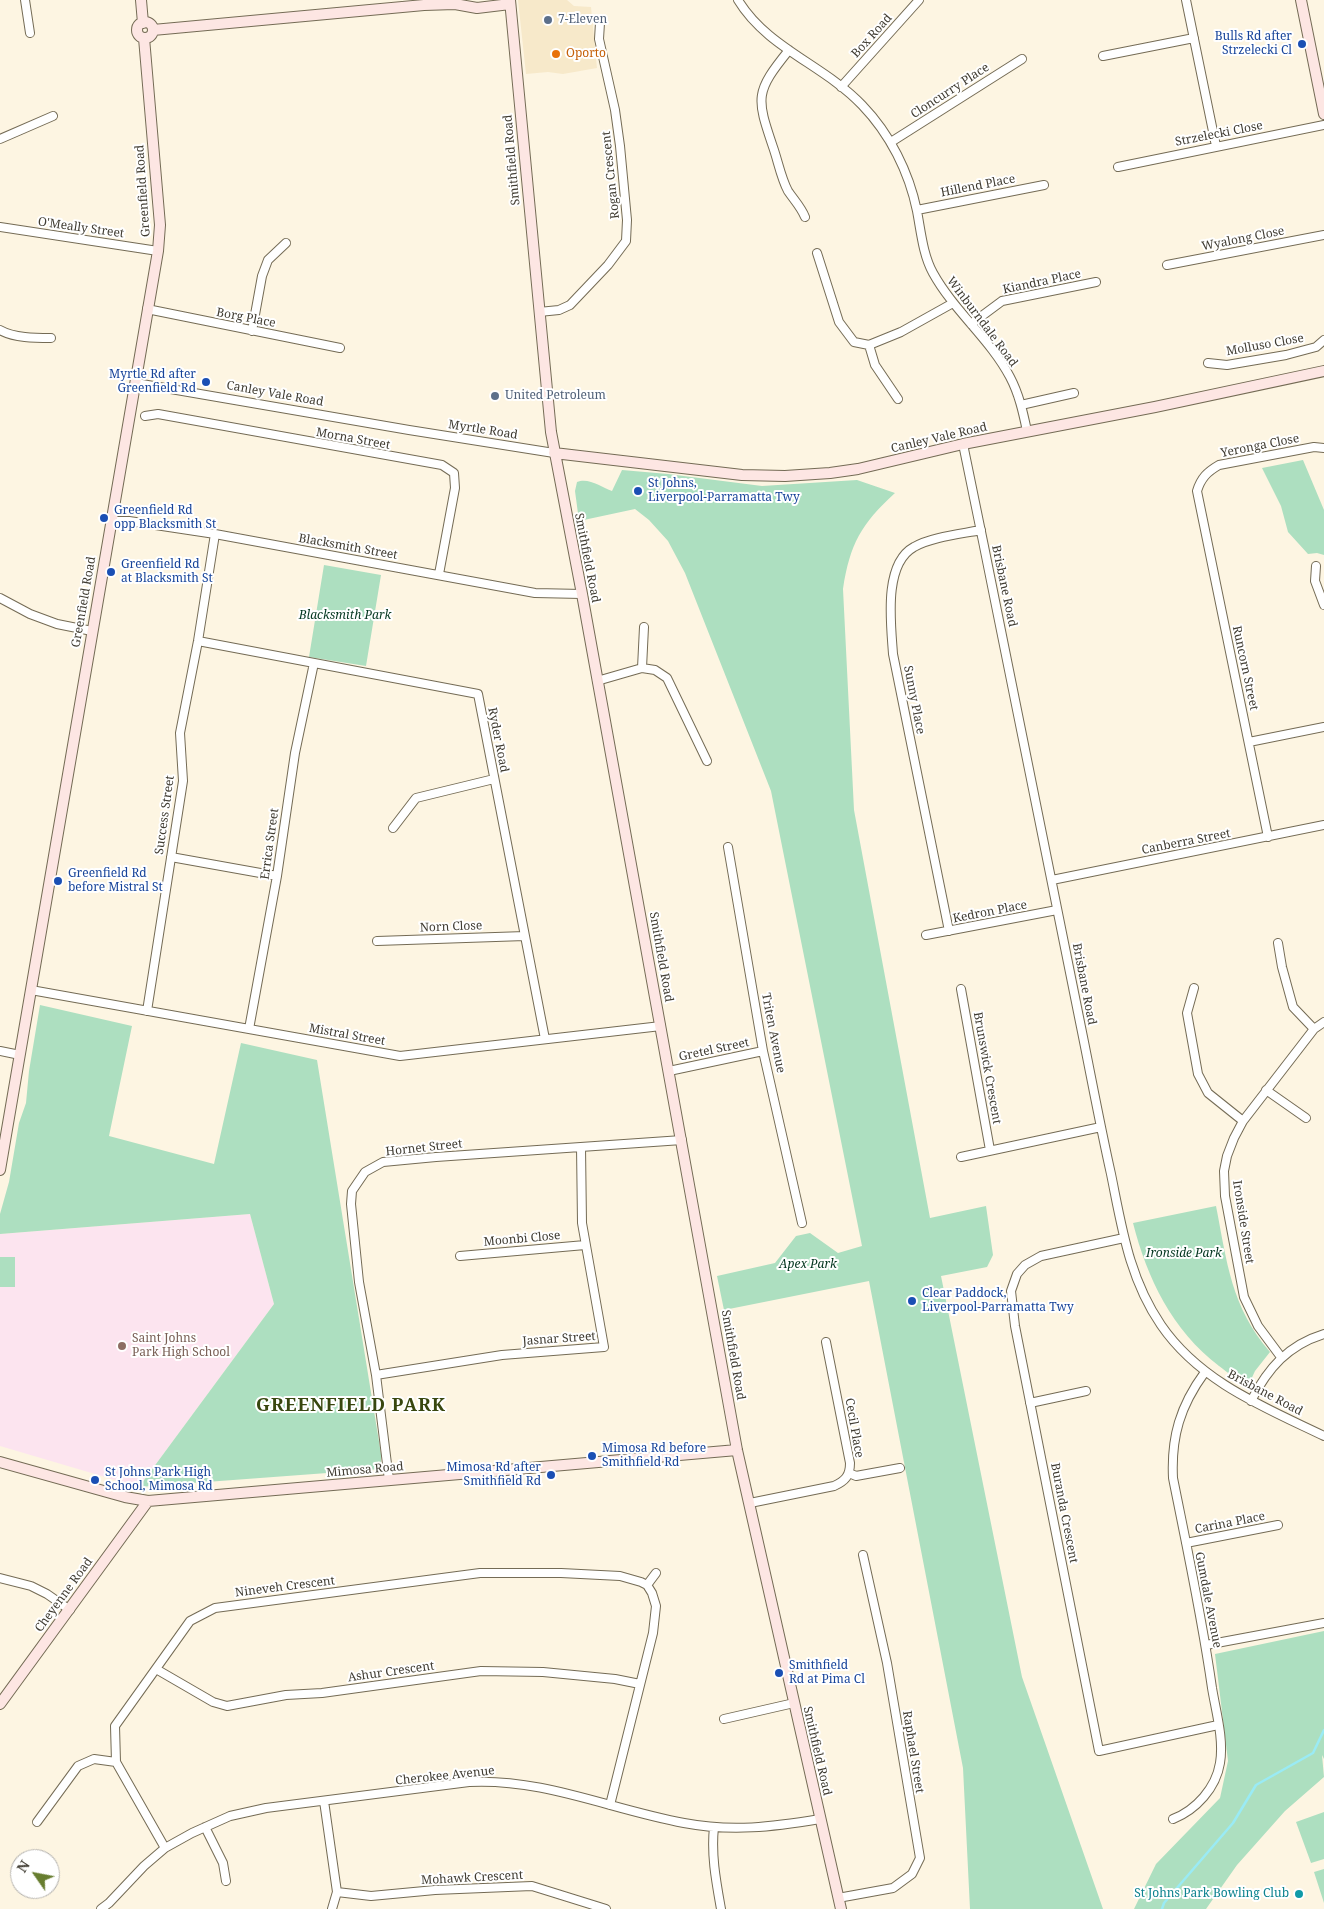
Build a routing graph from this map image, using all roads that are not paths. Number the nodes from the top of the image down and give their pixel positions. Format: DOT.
graph roads {
  1 [pos="25,0"];
  2 [pos="141,0"];
  3 [pos="738,0"];
  4 [pos="919,0"];
  5 [pos="1186,0"];
  6 [pos="1301,0"];
  7 [pos="510,2"];
  8 [pos="143,22"];
  9 [pos="600,22"];
  10 [pos="153,30"];
  11 [pos="30,33"];
  12 [pos="144,38"];
  13 [pos="1194,38"];
  14 [pos="789,50"];
  15 [pos="1103,56"];
  16 [pos="1022,59"];
  17 [pos="841,87"];
  18 [pos="1324,114"];
  19 [pos="53,116"];
  20 [pos="1324,125"];
  21 [pos="0,139"];
  22 [pos="891,142"];
  23 [pos="1216,146"];
  24 [pos="1118,167"];
  25 [pos="1044,185"];
  26 [pos="917,210"];
  27 [pos="805,217"];
  28 [pos="0,227"];
  29 [pos="1324,235"];
  30 [pos="286,243"];
  31 [pos="158,251"];
  32 [pos="818,253"];
  33 [pos="1167,265"];
  34 [pos="1096,282"];
  35 [pos="954,303"];
  36 [pos="147,309"];
  37 [pos="540,312"];
  38 [pos="970,324"];
  39 [pos="0,330"];
  40 [pos="252,331"];
  41 [pos="51,338"];
  42 [pos="1324,340"];
  43 [pos="869,345"];
  44 [pos="340,348"];
  45 [pos="1208,363"];
  46 [pos="1324,371"];
  47 [pos="136,383"];
  48 [pos="1074,393"];
  49 [pos="898,399"];
  50 [pos="1021,405"];
  51 [pos="145,416"];
  52 [pos="408,430"];
  53 [pos="1027,431"];
  54 [pos="963,444"];
  55 [pos="1324,448"];
  56 [pos="554,453"];
  57 [pos="1199,504"];
  58 [pos="111,521"];
  59 [pos="981,530"];
  60 [pos="215,534"];
  61 [pos="1316,566"];
  62 [pos="439,574"];
  63 [pos="582,594"];
  64 [pos="0,598"];
  65 [pos="1324,604"];
  66 [pos="644,627"];
  67 [pos="92,631"];
  68 [pos="198,641"];
  69 [pos="314,663"];
  70 [pos="642,668"];
  71 [pos="597,681"];
  72 [pos="1324,727"];
  73 [pos="1249,742"];
  74 [pos="707,762"];
  75 [pos="494,779"];
  76 [pos="1324,825"];
  77 [pos="393,828"];
  78 [pos="1268,837"];
  79 [pos="728,847"];
  80 [pos="171,857"];
  81 [pos="278,876"];
  82 [pos="1052,880"];
  83 [pos="1058,910"];
  84 [pos="949,931"];
  85 [pos="926,935"];
  86 [pos="525,936"];
  87 [pos="377,941"];
  88 [pos="1278,943"];
  89 [pos="1194,988"];
  90 [pos="961,989"];
  91 [pos="31,990"];
  92 [pos="146,1011"];
  93 [pos="1324,1022"];
  94 [pos="661,1026"];
  95 [pos="249,1029"];
  96 [pos="1314,1029"];
  97 [pos="545,1039"];
  98 [pos="0,1051"];
  99 [pos="764,1051"];
  100 [pos="20,1055"];
  101 [pos="669,1071"];
  102 [pos="1266,1090"];
  103 [pos="1306,1118"];
  104 [pos="1243,1121"];
  105 [pos="1101,1127"];
  106 [pos="682,1140"];
  107 [pos="581,1147"];
  108 [pos="990,1150"];
  109 [pos="961,1157"];
  110 [pos="0,1170"];
  111 [pos="802,1223"];
  112 [pos="1124,1238"];
  113 [pos="585,1244"];
  114 [pos="460,1256"];
  115 [pos="1324,1334"];
  116 [pos="826,1342"];
  117 [pos="1281,1357"];
  118 [pos="1205,1372"];
  119 [pos="376,1375"];
  120 [pos="1086,1391"];
  121 [pos="1251,1401"];
  122 [pos="1030,1403"];
  123 [pos="1324,1436"];
  124 [pos="737,1450"];
  125 [pos="0,1462"];
  126 [pos="900,1468"];
  127 [pos="849,1473"];
  128 [pos="389,1480"];
  129 [pos="148,1501"];
  130 [pos="750,1503"];
  131 [pos="1278,1525"];
  132 [pos="1186,1543"];
  133 [pos="862,1555"];
  134 [pos="656,1573"];
  135 [pos="0,1578"];
  136 [pos="647,1586"];
  137 [pos="70,1610"];
  138 [pos="1324,1623"];
  139 [pos="1206,1645"];
  140 [pos="156,1669"];
  141 [pos="640,1684"];
  142 [pos="0,1704"];
  143 [pos="794,1704"];
  144 [pos="724,1719"];
  145 [pos="1218,1725"];
  146 [pos="116,1762"];
  147 [pos="324,1801"];
  148 [pos="610,1805"];
  149 [pos="820,1819"];
  150 [pos="1173,1819"];
  151 [pos="37,1822"];
  152 [pos="204,1827"];
  153 [pos="714,1827"];
  154 [pos="165,1848"];
  155 [pos="226,1881"];
  156 [pos="337,1892"];
  157 [pos="838,1898"];
  158 [pos="112,1906"];
  159 [pos="101,1909"];
  160 [pos="332,1909"];
  161 [pos="606,1909"];
  162 [pos="721,1909"];
  163 [pos="840,1909"];
  1 -- 11 [label="street"];
  2 -- 8 [label="main road"];
  3 -- 14 [label="street, Winburndale Road"];
  4 -- 17 [label="street, Box Road"];
  5 -- 13 [label="street"];
  6 -- 18 [label="main road"];
  7 -- 10 [label="main road"];
  7 -- 37 [label="main road, Smithfield Road"];
  8 -- 10 [label="main road"];
  8 -- 12 [label="main road"];
  9 -- 37 [label="street, Rogan Crescent"];
  10 -- 12 [label="main road"];
  12 -- 31 [label="main road, Greenfield Road"];
  13 -- 15 [label="street"];
  13 -- 23 [label="street"];
  14 -- 17 [label="street, Winburndale Road"];
  14 -- 27 [label="street"];
  16 -- 22 [label="street, Cloncurry Place"];
  17 -- 22 [label="street, Winburndale Road"];
  19 -- 21 [label="street"];
  20 -- 23 [label="street, Strzelecki Close"];
  22 -- 26 [label="street, Winburndale Road"];
  23 -- 24 [label="street, Strzelecki Close"];
  25 -- 26 [label="street, Hillend Place"];
  26 -- 35 [label="street, Winburndale Road"];
  28 -- 31 [label="street, O'Meally Street"];
  29 -- 33 [label="street, Wyalong Close"];
  30 -- 40 [label="street"];
  31 -- 36 [label="main road, Greenfield Road"];
  32 -- 43 [label="street"];
  34 -- 38 [label="street, Kiandra Place"];
  35 -- 38 [label="street, Winburndale Road"];
  35 -- 43 [label="street"];
  36 -- 40 [label="street, Borg Place"];
  36 -- 47 [label="main road, Greenfield Road"];
  37 -- 56 [label="main road, Smithfield Road"];
  38 -- 50 [label="street, Winburndale Road"];
  39 -- 41 [label="street"];
  40 -- 44 [label="street, Borg Place"];
  42 -- 45 [label="street, Molluso Close"];
  43 -- 49 [label="street"];
  46 -- 53 [label="main road, Canley Vale Road"];
  47 -- 52 [label="street, Canley Vale Road"];
  47 -- 58 [label="main road, Greenfield Road"];
  48 -- 50 [label="street"];
  50 -- 53 [label="street, Winburndale Road"];
  51 -- 62 [label="street, Morna Street"];
  52 -- 56 [label="street, Myrtle Road"];
  53 -- 54 [label="main road, Canley Vale Road"];
  54 -- 56 [label="main road, Canley Vale Road"];
  54 -- 59 [label="street, Brisbane Road"];
  55 -- 57 [label="street, Yeronga Close"];
  56 -- 63 [label="main road, Smithfield Road"];
  57 -- 73 [label="street, Runcorn Street"];
  58 -- 60 [label="street, Blacksmith Street"];
  58 -- 67 [label="main road, Greenfield Road"];
  59 -- 82 [label="street, Brisbane Road"];
  59 -- 84 [label="street, Sunny Place"];
  60 -- 62 [label="street, Blacksmith Street"];
  60 -- 68 [label="street, Success Street"];
  61 -- 65 [label="street"];
  62 -- 63 [label="street, Blacksmith Street"];
  63 -- 71 [label="main road, Smithfield Road"];
  64 -- 67 [label="street"];
  66 -- 70 [label="street"];
  67 -- 91 [label="main road, Greenfield Road"];
  68 -- 69 [label="street, Ryder Road"];
  68 -- 80 [label="street, Success Street"];
  69 -- 75 [label="street, Ryder Road"];
  69 -- 81 [label="street, Errica Street"];
  70 -- 71 [label="street"];
  70 -- 74 [label="street"];
  71 -- 94 [label="main road, Smithfield Road"];
  72 -- 73 [label="street"];
  73 -- 78 [label="street, Runcorn Street"];
  75 -- 77 [label="street"];
  75 -- 86 [label="street, Ryder Road"];
  76 -- 78 [label="street, Canberra Street"];
  78 -- 82 [label="street, Canberra Street"];
  79 -- 99 [label="street, Triten Avenue"];
  80 -- 81 [label="street"];
  80 -- 92 [label="street, Success Street"];
  81 -- 95 [label="street, Errica Street"];
  82 -- 83 [label="street, Brisbane Road"];
  83 -- 84 [label="street, Kedron Place"];
  83 -- 105 [label="street, Brisbane Road"];
  84 -- 85 [label="street, Kedron Place"];
  86 -- 87 [label="street, Norn Close"];
  86 -- 97 [label="street, Ryder Road"];
  88 -- 96 [label="street"];
  89 -- 104 [label="street"];
  90 -- 108 [label="street, Brunswick Crescent"];
  91 -- 92 [label="street, Mistral Street"];
  91 -- 100 [label="main road, Greenfield Road"];
  92 -- 95 [label="street, Mistral Street"];
  93 -- 96 [label="street, Ironside Street"];
  94 -- 97 [label="street, Mistral Street"];
  94 -- 101 [label="main road, Smithfield Road"];
  95 -- 97 [label="street, Mistral Street"];
  96 -- 102 [label="street, Ironside Street"];
  98 -- 100 [label="street"];
  99 -- 101 [label="street, Gretel Street"];
  99 -- 111 [label="street, Triten Avenue"];
  100 -- 110 [label="main road, Greenfield Road"];
  101 -- 106 [label="main road, Smithfield Road"];
  102 -- 103 [label="street"];
  102 -- 104 [label="street, Ironside Street"];
  104 -- 117 [label="street, Ironside Street"];
  105 -- 108 [label="street"];
  105 -- 112 [label="street, Brisbane Road"];
  106 -- 107 [label="street, Hornet Street"];
  106 -- 124 [label="main road, Smithfield Road"];
  107 -- 113 [label="street, Jasnar Street"];
  107 -- 119 [label="street, Hornet Street"];
  108 -- 109 [label="street"];
  112 -- 118 [label="street, Brisbane Road"];
  112 -- 122 [label="street, Buranda Crescent"];
  113 -- 114 [label="street, Moonbi Close"];
  113 -- 119 [label="street, Jasnar Street"];
  115 -- 117 [label="street"];
  116 -- 127 [label="street, Cecil Place"];
  117 -- 121 [label="street"];
  118 -- 121 [label="street, Brisbane Road"];
  118 -- 132 [label="street, Gumdale Avenue"];
  119 -- 128 [label="street, Hornet Street"];
  120 -- 122 [label="street"];
  121 -- 123 [label="street, Brisbane Road"];
  122 -- 145 [label="street, Buranda Crescent"];
  124 -- 128 [label="main road, Mimosa Road"];
  124 -- 130 [label="main road, Smithfield Road"];
  125 -- 129 [label="main road, Mimosa Road"];
  126 -- 127 [label="street"];
  127 -- 130 [label="street, Cecil Place"];
  128 -- 129 [label="main road, Mimosa Road"];
  129 -- 137 [label="main road, Cheyenne Road"];
  130 -- 143 [label="main road, Smithfield Road"];
  131 -- 132 [label="street, Carina Place"];
  132 -- 139 [label="street, Gumdale Avenue"];
  133 -- 157 [label="street, Raphael Street"];
  134 -- 136 [label="street"];
  135 -- 137 [label="street"];
  136 -- 140 [label="street, Nineveh Crescent"];
  136 -- 141 [label="street"];
  137 -- 142 [label="main road, Cheyenne Road"];
  138 -- 139 [label="street"];
  139 -- 145 [label="street, Gumdale Avenue"];
  140 -- 141 [label="street, Ashur Crescent"];
  140 -- 146 [label="street, Nineveh Crescent"];
  141 -- 148 [label="street"];
  143 -- 144 [label="street"];
  143 -- 149 [label="main road, Smithfield Road"];
  145 -- 150 [label="street, Gumdale Avenue"];
  146 -- 151 [label="street"];
  146 -- 154 [label="street, Nineveh Crescent"];
  147 -- 148 [label="street, Cherokee Avenue"];
  147 -- 152 [label="street, Cherokee Avenue"];
  147 -- 156 [label="street"];
  148 -- 153 [label="street, Cherokee Avenue"];
  149 -- 153 [label="street, Cherokee Avenue"];
  149 -- 157 [label="main road, Smithfield Road"];
  152 -- 154 [label="street, Cherokee Avenue"];
  152 -- 155 [label="street"];
  153 -- 162 [label="street"];
  154 -- 158 [label="street, Cherokee Avenue"];
  156 -- 160 [label="street"];
  156 -- 161 [label="street, Mohawk Crescent"];
  157 -- 163 [label="main road, Smithfield Road"];
  158 -- 159 [label="street, Cherokee Avenue"];
}
